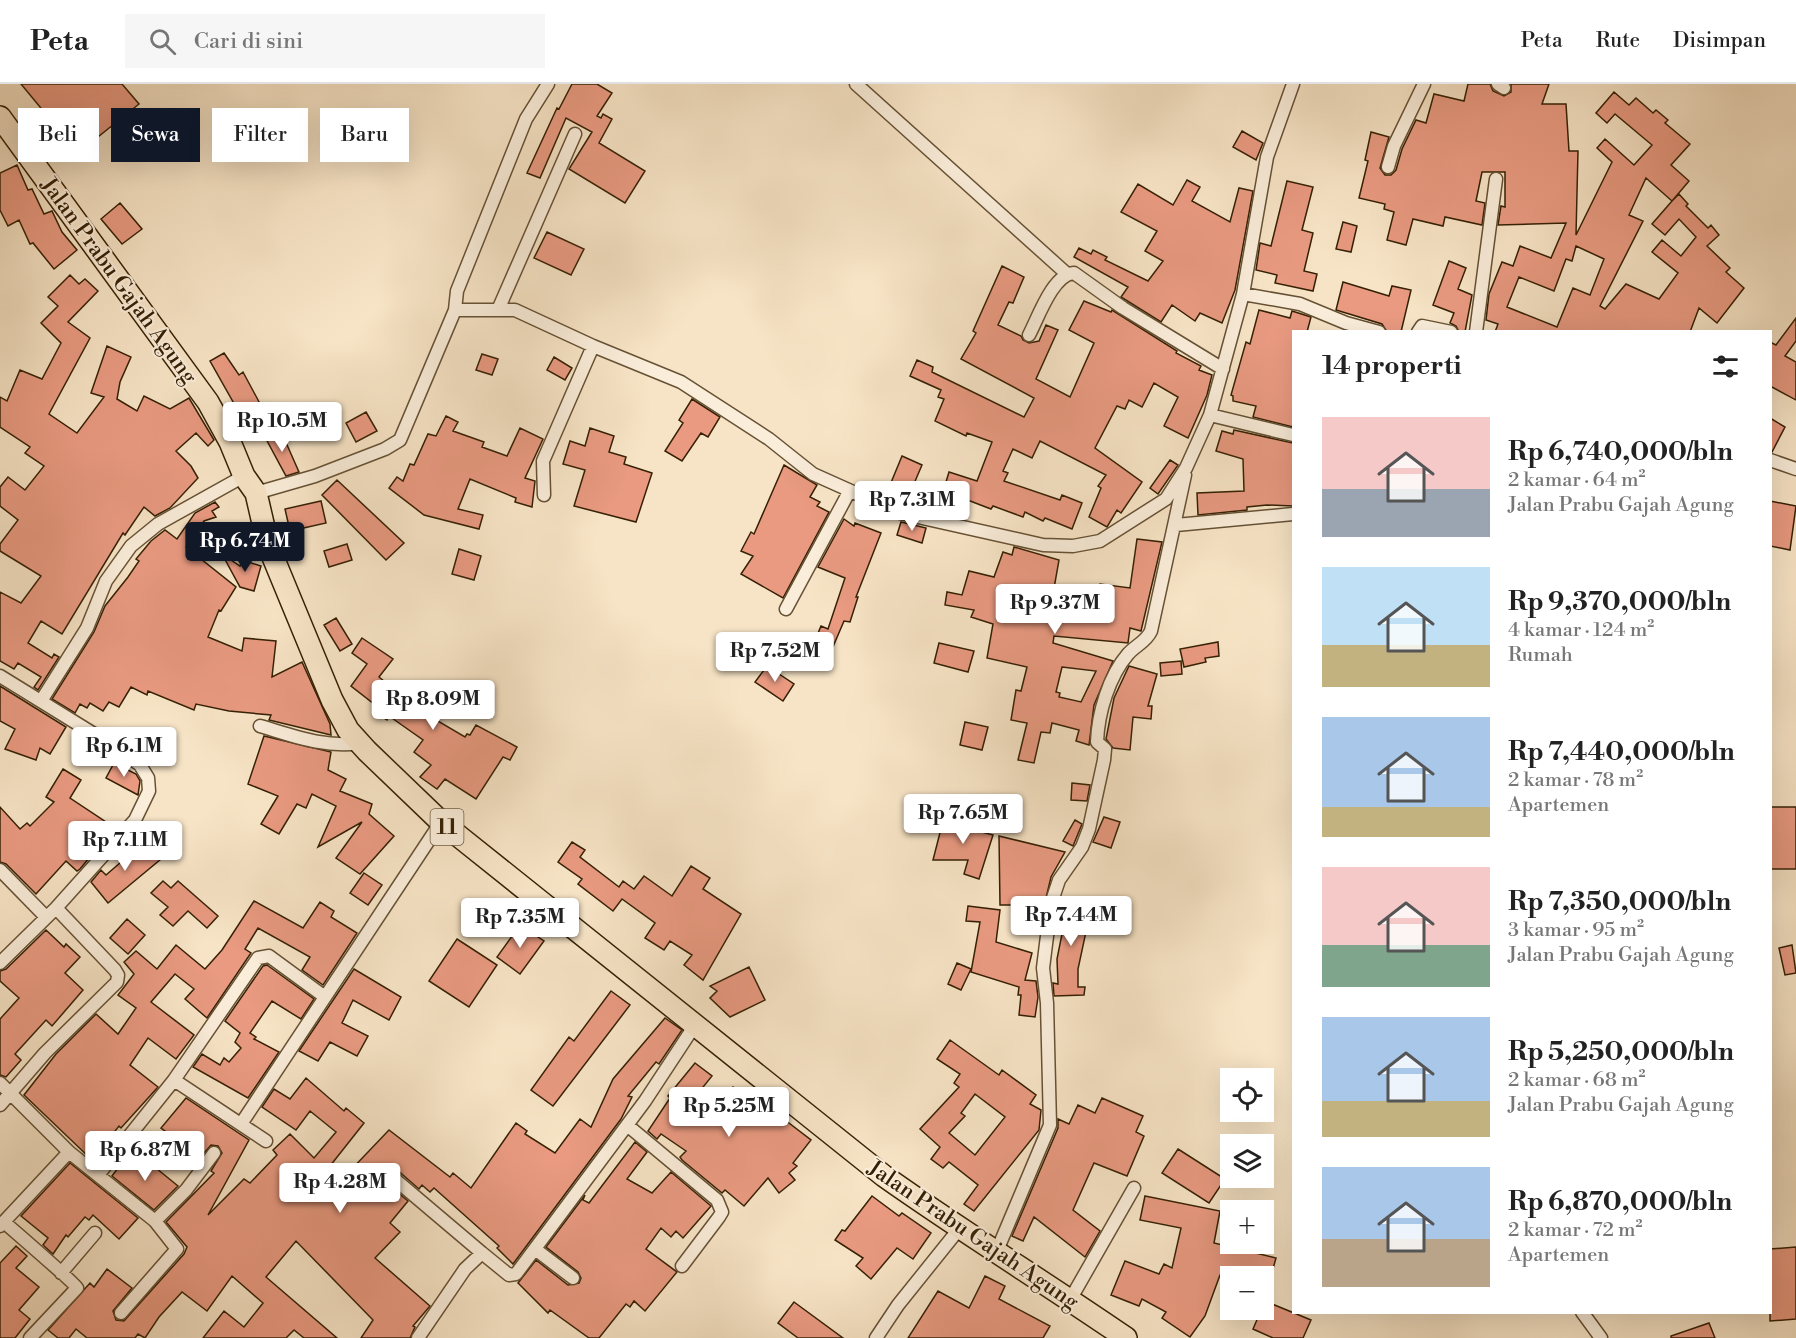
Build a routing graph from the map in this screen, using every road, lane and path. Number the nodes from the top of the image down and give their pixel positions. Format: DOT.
graph roads {
  1 [pos="548,84"];
  2 [pos="856,84"];
  3 [pos="1293,84"];
  4 [pos="1424,84"];
  5 [pos="0,117"];
  6 [pos="575,134"];
  7 [pos="1388,166"];
  8 [pos="1496,179"];
  9 [pos="1067,274"];
  10 [pos="1243,294"];
  11 [pos="455,310"];
  12 [pos="498,310"];
  13 [pos="1372,330"];
  14 [pos="1417,330"];
  15 [pos="1441,330"];
  16 [pos="1476,330"];
  17 [pos="1029,335"];
  18 [pos="593,346"];
  19 [pos="1223,369"];
  20 [pos="1210,415"];
  21 [pos="1292,435"];
  22 [pos="1772,461"];
  23 [pos="1186,468"];
  24 [pos="1796,469"];
  25 [pos="250,484"];
  26 [pos="849,492"];
  27 [pos="544,495"];
  28 [pos="1292,514"];
  29 [pos="1176,525"];
  30 [pos="786,609"];
  31 [pos="0,676"];
  32 [pos="41,701"];
  33 [pos="260,726"];
  34 [pos="360,743"];
  35 [pos="441,822"];
  36 [pos="0,870"];
  37 [pos="56,908"];
  38 [pos="46,917"];
  39 [pos="0,963"];
  40 [pos="325,997"];
  41 [pos="695,1025"];
  42 [pos="174,1080"];
  43 [pos="0,1083"];
  44 [pos="10,1094"];
  45 [pos="0,1105"];
  46 [pos="241,1124"];
  47 [pos="627,1125"];
  48 [pos="266,1141"];
  49 [pos="69,1152"];
  50 [pos="214,1153"];
  51 [pos="98,1175"];
  52 [pos="390,1176"];
  53 [pos="1134,1188"];
  54 [pos="154,1221"];
  55 [pos="2,1224"];
  56 [pos="959,1229"];
  57 [pos="95,1233"];
  58 [pos="535,1248"];
  59 [pos="482,1252"];
  60 [pos="996,1253"];
  61 [pos="682,1266"];
  62 [pos="61,1273"];
  63 [pos="573,1278"];
  64 [pos="1070,1300"];
  65 [pos="121,1313"];
  66 [pos="1583,1314"];
  67 [pos="30,1338"];
  68 [pos="418,1338"];
  69 [pos="876,1338"];
  70 [pos="1126,1338"];
  71 [pos="1601,1338"];
  1 -- 11 [label="street"];
  2 -- 9 [label="street"];
  3 -- 10 [label="street"];
  4 -- 7 [label="street"];
  5 -- 25 [label="highway, Jalan Prabu Gajah Agung / 11"];
  6 -- 12 [label="street"];
  8 -- 16 [label="street"];
  9 -- 17 [label="street"];
  9 -- 19 [label="street"];
  10 -- 13 [label="street"];
  10 -- 19 [label="street"];
  11 -- 12 [label="street"];
  11 -- 25 [label="street"];
  12 -- 18 [label="street"];
  14 -- 15 [label="street"];
  18 -- 26 [label="street"];
  18 -- 27 [label="street"];
  19 -- 20 [label="street"];
  20 -- 21 [label="street"];
  20 -- 23 [label="street"];
  22 -- 24 [label="street"];
  23 -- 26 [label="street"];
  23 -- 29 [label="street"];
  25 -- 32 [label="street"];
  25 -- 34 [label="highway, Jalan Prabu Gajah Agung / 11"];
  26 -- 30 [label="street"];
  28 -- 29 [label="street"];
  29 -- 60 [label="street"];
  31 -- 32 [label="street"];
  32 -- 37 [label="street"];
  33 -- 34 [label="street"];
  34 -- 35 [label="highway, Jalan Prabu Gajah Agung / 11"];
  35 -- 40 [label="street"];
  35 -- 41 [label="highway, Jalan Prabu Gajah Agung / 11"];
  36 -- 38 [label="street"];
  37 -- 38 [label="street"];
  37 -- 44 [label="street"];
  38 -- 39 [label="street"];
  40 -- 42 [label="street"];
  40 -- 46 [label="street"];
  41 -- 47 [label="street"];
  41 -- 56 [label="highway, Jalan Prabu Gajah Agung / 11"];
  42 -- 46 [label="street"];
  42 -- 51 [label="street"];
  43 -- 44 [label="street"];
  44 -- 45 [label="street"];
  44 -- 49 [label="street"];
  46 -- 48 [label="street"];
  47 -- 58 [label="street"];
  47 -- 61 [label="street"];
  49 -- 51 [label="street"];
  49 -- 55 [label="street"];
  50 -- 54 [label="street"];
  51 -- 54 [label="street"];
  52 -- 59 [label="street"];
  53 -- 64 [label="street"];
  54 -- 65 [label="street"];
  55 -- 62 [label="street"];
  56 -- 60 [label="highway, Jalan Prabu Gajah Agung / 11"];
  56 -- 69 [label="street"];
  57 -- 62 [label="street"];
  58 -- 59 [label="street"];
  58 -- 63 [label="street"];
  59 -- 68 [label="street"];
  60 -- 64 [label="highway, Jalan Prabu Gajah Agung / 11"];
  62 -- 67 [label="street"];
  64 -- 70 [label="highway, Jalan Prabu Gajah Agung / 11"];
  66 -- 71 [label="street"];
}
